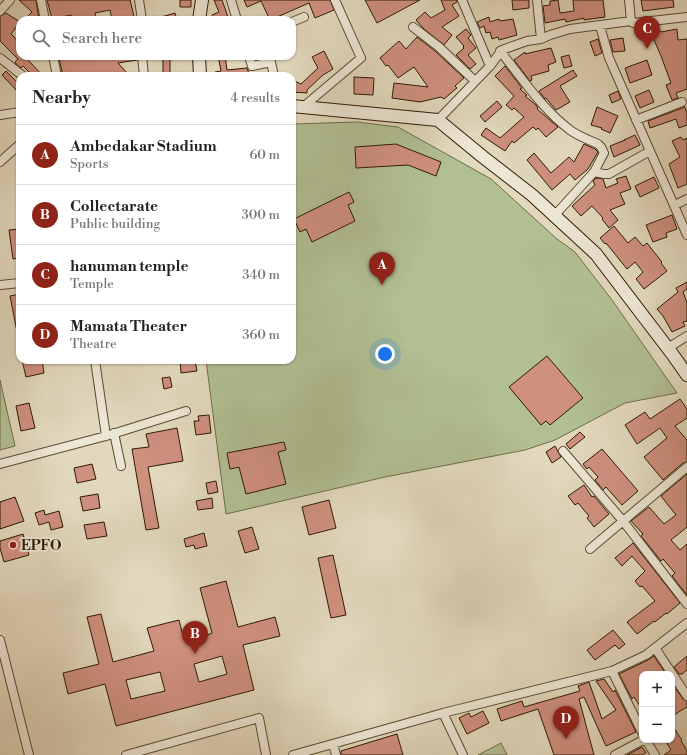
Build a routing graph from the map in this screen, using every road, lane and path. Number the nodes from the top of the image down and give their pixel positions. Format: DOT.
graph roads {
  1 [pos="10,0"];
  2 [pos="40,0"];
  3 [pos="139,0"];
  4 [pos="202,0"];
  5 [pos="231,0"];
  6 [pos="335,0"];
  7 [pos="462,0"];
  8 [pos="537,0"];
  9 [pos="629,0"];
  10 [pos="0,11"];
  11 [pos="44,16"];
  12 [pos="141,16"];
  13 [pos="200,16"];
  14 [pos="237,16"];
  15 [pos="304,17"];
  16 [pos="686,18"];
  17 [pos="296,20"];
  18 [pos="631,21"];
  19 [pos="600,26"];
  20 [pos="414,28"];
  21 [pos="541,39"];
  22 [pos="500,51"];
  23 [pos="0,58"];
  24 [pos="54,60"];
  25 [pos="142,60"];
  26 [pos="199,60"];
  27 [pos="250,60"];
  28 [pos="490,66"];
  29 [pos="18,72"];
  30 [pos="56,72"];
  31 [pos="144,72"];
  32 [pos="200,72"];
  33 [pos="273,72"];
  34 [pos="475,81"];
  35 [pos="682,102"];
  36 [pos="298,106"];
  37 [pos="16,113"];
  38 [pos="0,115"];
  39 [pos="438,120"];
  40 [pos="636,120"];
  41 [pos="16,148"];
  42 [pos="650,151"];
  43 [pos="0,162"];
  44 [pos="594,172"];
  45 [pos="687,199"];
  46 [pos="675,206"];
  47 [pos="555,215"];
  48 [pos="687,235"];
  49 [pos="16,283"];
  50 [pos="0,285"];
  51 [pos="687,336"];
  52 [pos="668,348"];
  53 [pos="96,364"];
  54 [pos="687,375"];
  55 [pos="186,412"];
  56 [pos="114,433"];
  57 [pos="106,436"];
  58 [pos="562,451"];
  59 [pos="0,464"];
  60 [pos="122,466"];
  61 [pos="687,467"];
  62 [pos="623,521"];
  63 [pos="590,549"];
  64 [pos="687,604"];
  65 [pos="687,623"];
  66 [pos="0,640"];
  67 [pos="655,648"];
  68 [pos="612,671"];
  69 [pos="687,696"];
  70 [pos="443,713"];
  71 [pos="639,726"];
  72 [pos="639,742"];
  73 [pos="648,743"];
  74 [pos="333,744"];
  75 [pos="29,755"];
  76 [pos="126,755"];
  77 [pos="266,755"];
  78 [pos="293,755"];
  79 [pos="336,755"];
  80 [pos="463,755"];
  81 [pos="615,755"];
  82 [pos="655,755"];
  1 -- 10 [label="street"];
  2 -- 11 [label="street"];
  3 -- 12 [label="street"];
  4 -- 13 [label="street"];
  5 -- 14 [label="street"];
  6 -- 36 [label="street"];
  7 -- 28 [label="street"];
  8 -- 21 [label="street"];
  9 -- 18 [label="street"];
  15 -- 17 [label="street"];
  16 -- 18 [label="street"];
  18 -- 19 [label="street"];
  19 -- 21 [label="street"];
  19 -- 40 [label="street"];
  20 -- 34 [label="street"];
  21 -- 22 [label="street"];
  22 -- 28 [label="street"];
  22 -- 44 [label="street"];
  23 -- 29 [label="street"];
  24 -- 30 [label="street"];
  25 -- 31 [label="street"];
  26 -- 32 [label="street"];
  27 -- 33 [label="street"];
  28 -- 34 [label="street"];
  34 -- 39 [label="street"];
  35 -- 40 [label="street"];
  36 -- 39 [label="street"];
  37 -- 38 [label="street"];
  39 -- 47 [label="street"];
  40 -- 42 [label="street"];
  41 -- 43 [label="street"];
  42 -- 44 [label="street"];
  42 -- 46 [label="street"];
  44 -- 47 [label="street"];
  45 -- 46 [label="street"];
  46 -- 48 [label="street"];
  47 -- 52 [label="street"];
  49 -- 50 [label="street"];
  51 -- 52 [label="street"];
  52 -- 54 [label="street"];
  53 -- 57 [label="street"];
  55 -- 56 [label="street"];
  56 -- 57 [label="street"];
  56 -- 60 [label="street"];
  57 -- 59 [label="street"];
  58 -- 62 [label="street"];
  61 -- 62 [label="street"];
  62 -- 63 [label="street"];
  62 -- 64 [label="street"];
  65 -- 67 [label="street"];
  66 -- 75 [label="street"];
  67 -- 68 [label="street"];
  67 -- 69 [label="street"];
  68 -- 70 [label="street"];
  68 -- 71 [label="street"];
  70 -- 74 [label="street"];
  70 -- 80 [label="street"];
  72 -- 81 [label="street"];
  73 -- 82 [label="street"];
  74 -- 78 [label="street"];
  74 -- 79 [label="street"];
  76 -- 77 [label="street"];
}
